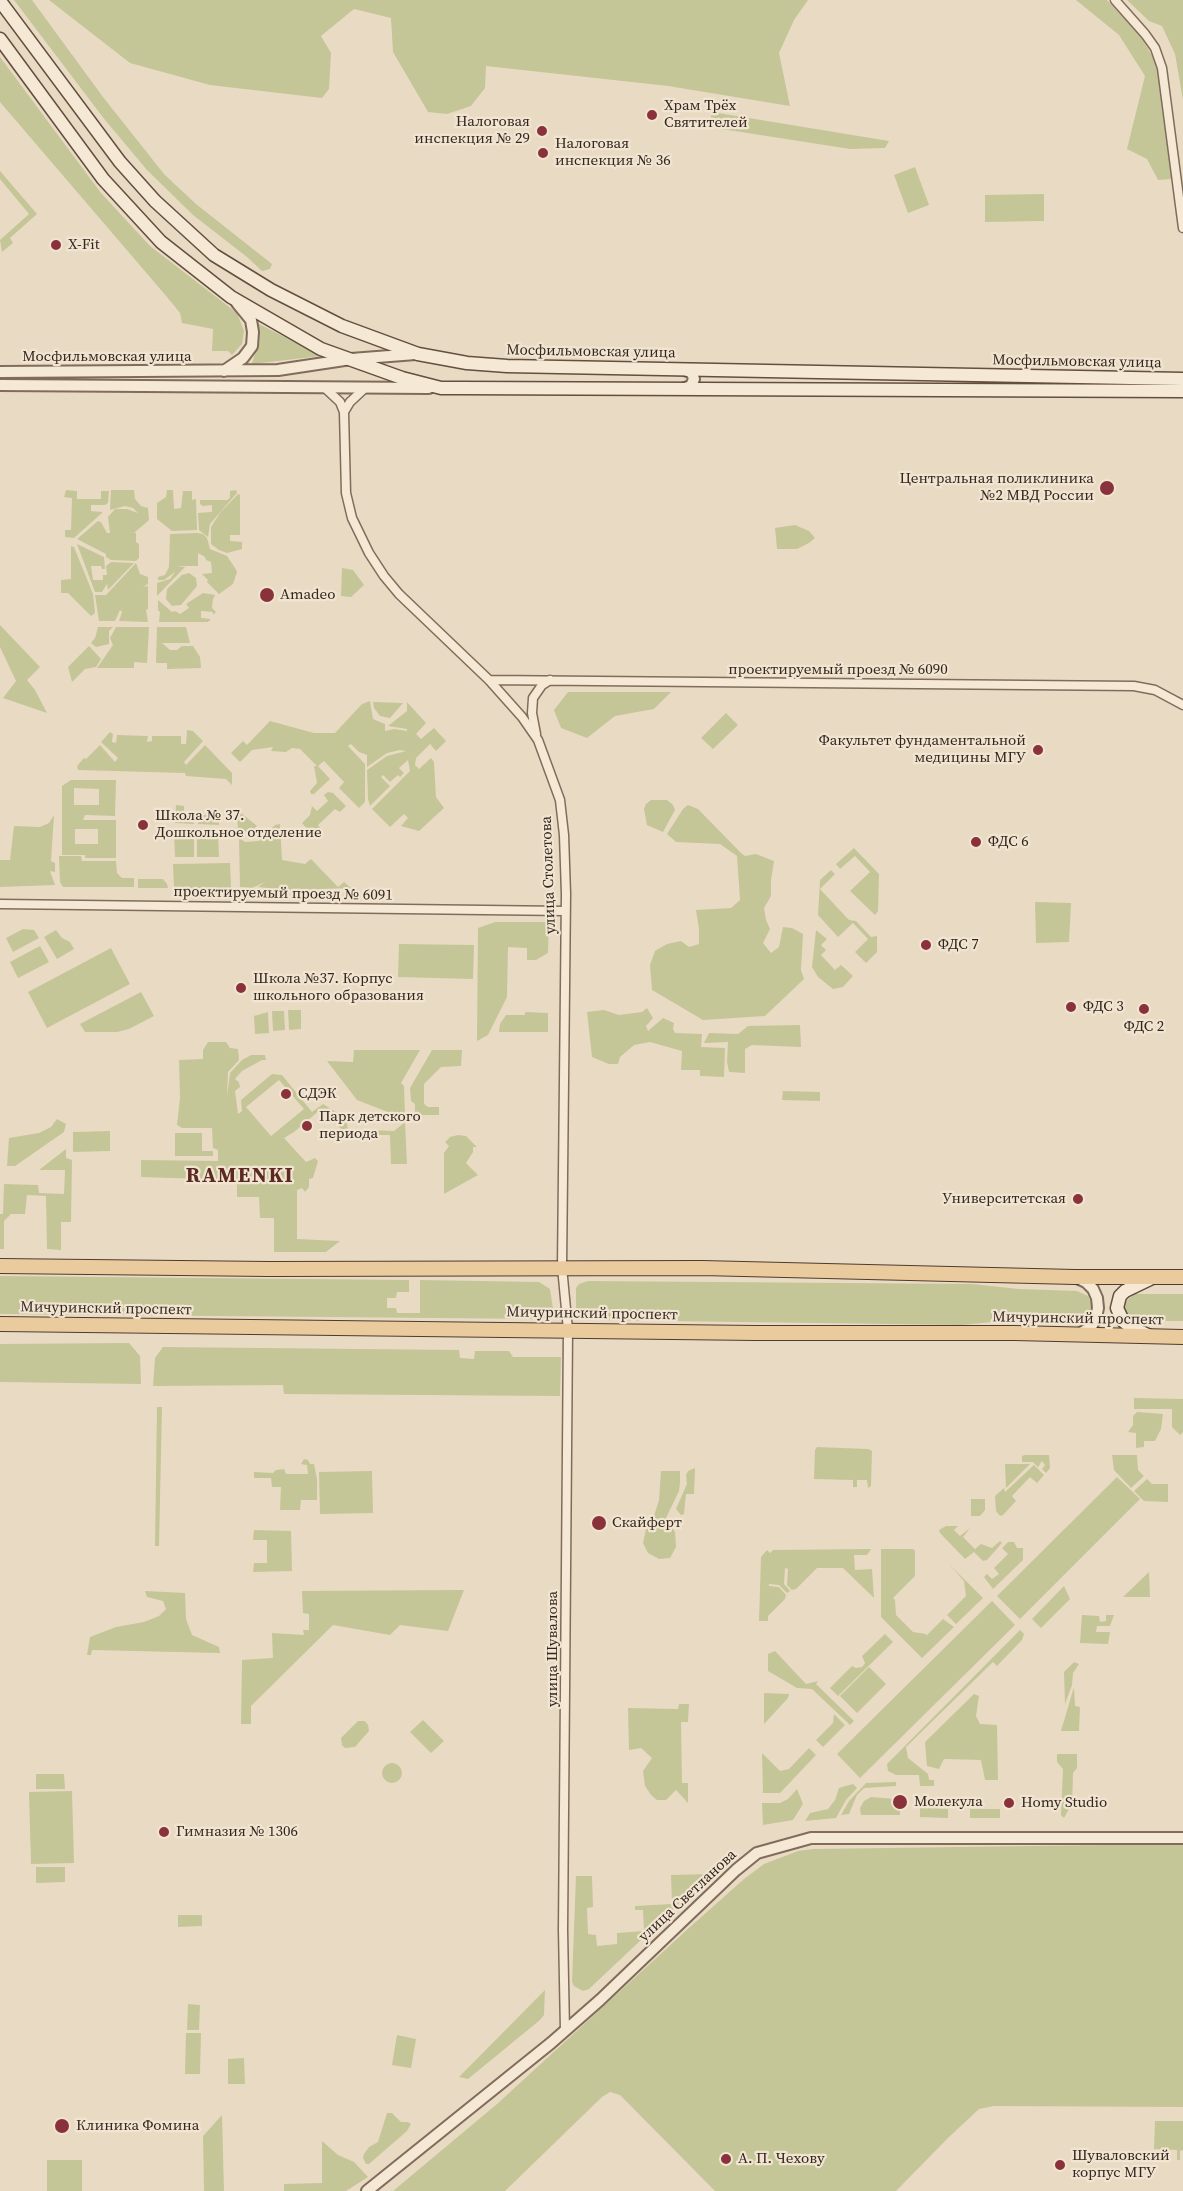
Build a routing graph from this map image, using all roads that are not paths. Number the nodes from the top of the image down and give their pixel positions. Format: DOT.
graph roads {
  1 [pos="1115,0"];
  2 [pos="0,1"];
  3 [pos="0,39"];
  4 [pos="1183,228"];
  5 [pos="231,297"];
  6 [pos="418,354"];
  7 [pos="351,359"];
  8 [pos="685,370"];
  9 [pos="223,371"];
  10 [pos="0,372"];
  11 [pos="1183,379"];
  12 [pos="0,385"];
  13 [pos="324,387"];
  14 [pos="366,387"];
  15 [pos="441,388"];
  16 [pos="685,388"];
  17 [pos="1183,391"];
  18 [pos="344,412"];
  19 [pos="489,680"];
  20 [pos="552,680"];
  21 [pos="1183,705"];
  22 [pos="538,740"];
  23 [pos="0,904"];
  24 [pos="565,911"];
  25 [pos="0,1266"];
  26 [pos="562,1268"];
  27 [pos="1075,1277"];
  28 [pos="1155,1277"];
  29 [pos="1183,1277"];
  30 [pos="0,1324"];
  31 [pos="568,1330"];
  32 [pos="1076,1335"];
  33 [pos="1151,1336"];
  34 [pos="1183,1337"];
  35 [pos="1183,1838"];
  36 [pos="565,2031"];
  37 [pos="367,2191"];
  1 -- 4 [label="street"];
  2 -- 6 [label="main road"];
  3 -- 5 [label="main road"];
  5 -- 7 [label="main road"];
  5 -- 9 [label="street"];
  6 -- 7 [label="street, Мосфильмовская улица"];
  6 -- 8 [label="main road, Мосфильмовская улица"];
  7 -- 9 [label="street, Мосфильмовская улица"];
  7 -- 15 [label="main road"];
  8 -- 11 [label="main road, Мосфильмовская улица"];
  8 -- 16 [label="street"];
  9 -- 10 [label="street, Мосфильмовская улица"];
  12 -- 13 [label="street, Мосфильмовская улица"];
  13 -- 14 [label="street, Мосфильмовская улица"];
  13 -- 18 [label="street"];
  14 -- 15 [label="street, Мосфильмовская улица"];
  14 -- 18 [label="street"];
  15 -- 16 [label="main road, Мосфильмовская улица"];
  16 -- 17 [label="main road, Мосфильмовская улица"];
  18 -- 19 [label="street, улица Столетова"];
  19 -- 20 [label="street, проектируемый проезд № 6090"];
  19 -- 22 [label="street, улица Столетова"];
  20 -- 21 [label="street, проектируемый проезд № 6090"];
  20 -- 22 [label="street"];
  22 -- 24 [label="street, улица Столетова"];
  23 -- 24 [label="street, проектируемый проезд № 6091"];
  24 -- 26 [label="street, улица Столетова"];
  25 -- 26 [label="main road"];
  26 -- 27 [label="main road"];
  26 -- 31 [label="street, улица Шувалова"];
  27 -- 28 [label="main road"];
  27 -- 32 [label="street"];
  28 -- 29 [label="main road"];
  28 -- 33 [label="main road"];
  30 -- 31 [label="main road, Мичуринский проспект"];
  31 -- 32 [label="main road, Мичуринский проспект"];
  31 -- 36 [label="street, улица Шувалова"];
  32 -- 33 [label="main road, Мичуринский проспект"];
  33 -- 34 [label="main road, Мичуринский проспект"];
  35 -- 36 [label="street, улица Светланова"];
  36 -- 37 [label="street, улица Светланова"];
}
